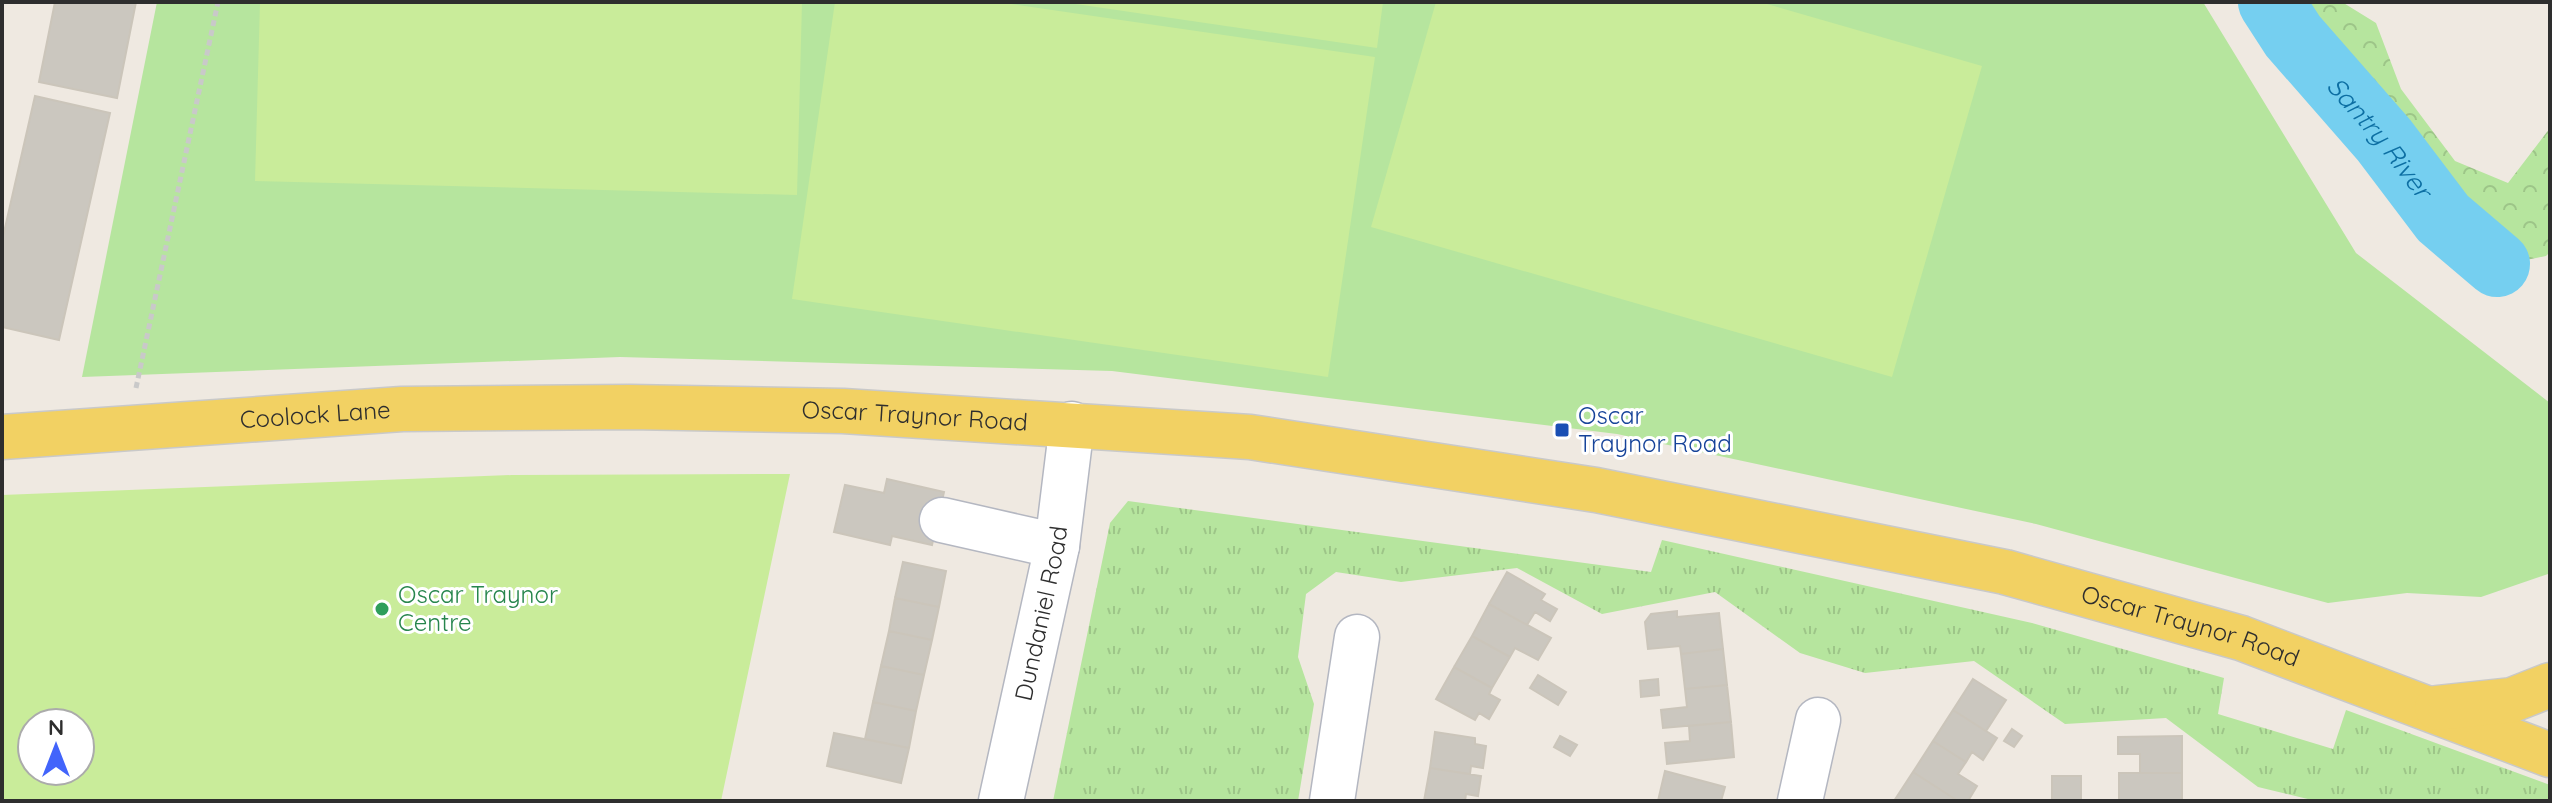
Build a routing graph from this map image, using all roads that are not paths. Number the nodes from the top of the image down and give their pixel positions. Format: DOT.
graph roads {
  1 [pos="630,407"];
  2 [pos="1072,424"];
  3 [pos="2,437"];
  4 [pos="942,520"];
  5 [pos="1057,546"];
  6 [pos="1357,637"];
  7 [pos="2550,685"];
  8 [pos="2430,709"];
  9 [pos="1818,720"];
  10 [pos="2550,755"];
  11 [pos="1001,801"];
  12 [pos="1332,801"];
  13 [pos="1800,801"];
  1 -- 2 [label="main road, Oscar Traynor Road"];
  1 -- 3 [label="main road, Coolock Lane"];
  2 -- 5 [label="street, Dundaniel Road"];
  2 -- 8 [label="main road, Oscar Traynor Road"];
  4 -- 5 [label="street"];
  5 -- 11 [label="street, Dundaniel Road"];
  6 -- 12 [label="street"];
  7 -- 8 [label="main road"];
  8 -- 10 [label="main road, Oscar Traynor Road"];
  9 -- 13 [label="street"];
}
